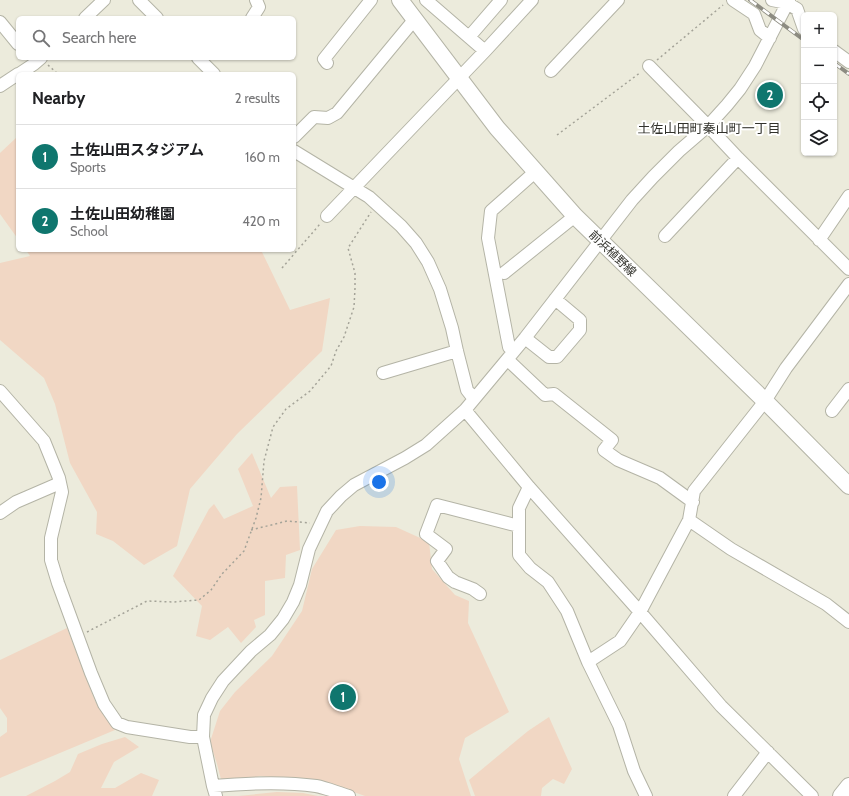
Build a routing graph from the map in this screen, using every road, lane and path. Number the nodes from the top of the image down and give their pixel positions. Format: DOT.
graph roads {
  1 [pos="104,0"];
  2 [pos="139,0"];
  3 [pos="256,0"];
  4 [pos="371,0"];
  5 [pos="400,0"];
  6 [pos="500,0"];
  7 [pos="532,0"];
  8 [pos="618,0"];
  9 [pos="733,0"];
  10 [pos="772,0"];
  11 [pos="430,1"];
  12 [pos="788,2"];
  13 [pos="87,16"];
  14 [pos="155,16"];
  15 [pos="253,16"];
  16 [pos="414,20"];
  17 [pos="801,20"];
  18 [pos="0,22"];
  19 [pos="469,37"];
  20 [pos="770,38"];
  21 [pos="16,42"];
  22 [pos="485,51"];
  23 [pos="837,53"];
  24 [pos="36,60"];
  25 [pos="200,60"];
  26 [pos="849,62"];
  27 [pos="327,63"];
  28 [pos="649,66"];
  29 [pos="551,71"];
  30 [pos="21,72"];
  31 [pos="55,72"];
  32 [pos="210,72"];
  33 [pos="16,75"];
  34 [pos="459,79"];
  35 [pos="0,86"];
  36 [pos="708,126"];
  37 [pos="296,135"];
  38 [pos="296,152"];
  39 [pos="738,158"];
  40 [pos="535,172"];
  41 [pos="354,189"];
  42 [pos="849,196"];
  43 [pos="376,203"];
  44 [pos="327,216"];
  45 [pos="575,216"];
  46 [pos="665,236"];
  47 [pos="819,240"];
  48 [pos="600,241"];
  49 [pos="296,252"];
  50 [pos="296,252"];
  51 [pos="282,268"];
  52 [pos="849,269"];
  53 [pos="504,273"];
  54 [pos="849,284"];
  55 [pos="554,299"];
  56 [pos="525,338"];
  57 [pos="457,351"];
  58 [pos="511,356"];
  59 [pos="383,373"];
  60 [pos="849,389"];
  61 [pos="0,391"];
  62 [pos="474,400"];
  63 [pos="766,401"];
  64 [pos="465,410"];
  65 [pos="832,411"];
  66 [pos="60,483"];
  67 [pos="849,486"];
  68 [pos="529,487"];
  69 [pos="692,502"];
  70 [pos="0,513"];
  71 [pos="689,520"];
  72 [pos="321,524"];
  73 [pos="519,526"];
  74 [pos="252,530"];
  75 [pos="480,594"];
  76 [pos="640,612"];
  77 [pos="849,622"];
  78 [pos="78,637"];
  79 [pos="588,662"];
  80 [pos="203,737"];
  81 [pos="768,752"];
  82 [pos="849,786"];
  83 [pos="214,791"];
  84 [pos="349,796"];
  85 [pos="646,796"];
  86 [pos="734,796"];
  87 [pos="812,796"];
  88 [pos="841,796"];
  1 -- 13 [label="street"];
  2 -- 14 [label="street"];
  3 -- 15 [label="street"];
  4 -- 27 [label="street"];
  5 -- 16 [label="main road, 前浜植野線"];
  6 -- 19 [label="street"];
  7 -- 22 [label="street"];
  8 -- 29 [label="street"];
  9 -- 20 [label="street"];
  10 -- 12 [label="street"];
  11 -- 19 [label="street"];
  12 -- 17 [label="street"];
  12 -- 20 [label="street"];
  16 -- 34 [label="main road, 前浜植野線"];
  16 -- 37 [label="street"];
  18 -- 21 [label="street"];
  19 -- 22 [label="street"];
  20 -- 36 [label="street"];
  22 -- 34 [label="street"];
  23 -- 26 [label="street"];
  24 -- 30 [label="street"];
  24 -- 31 [label="path"];
  25 -- 32 [label="street"];
  28 -- 36 [label="street"];
  33 -- 35 [label="street"];
  34 -- 40 [label="main road, 前浜植野線"];
  34 -- 41 [label="street"];
  36 -- 39 [label="street"];
  36 -- 48 [label="street"];
  38 -- 41 [label="street"];
  39 -- 46 [label="street"];
  39 -- 47 [label="street"];
  40 -- 45 [label="main road, 前浜植野線"];
  40 -- 58 [label="street"];
  41 -- 43 [label="street"];
  41 -- 44 [label="street"];
  42 -- 47 [label="street"];
  43 -- 57 [label="street"];
  43 -- 74 [label="path"];
  44 -- 50 [label="path"];
  45 -- 48 [label="main road, 前浜植野線"];
  45 -- 53 [label="street"];
  47 -- 52 [label="street"];
  48 -- 55 [label="street"];
  48 -- 63 [label="main road, 前浜植野線"];
  49 -- 51 [label="path"];
  54 -- 63 [label="street"];
  55 -- 56 [label="street"];
  55 -- 56 [label="street"];
  56 -- 58 [label="street"];
  57 -- 59 [label="street"];
  57 -- 62 [label="street"];
  58 -- 62 [label="street"];
  58 -- 69 [label="street"];
  60 -- 65 [label="street"];
  61 -- 66 [label="street"];
  62 -- 64 [label="street"];
  63 -- 67 [label="main road, 前浜植野線"];
  63 -- 69 [label="street"];
  64 -- 68 [label="street"];
  64 -- 72 [label="street"];
  66 -- 70 [label="street"];
  66 -- 78 [label="street"];
  68 -- 73 [label="street"];
  68 -- 76 [label="street"];
  69 -- 71 [label="street"];
  71 -- 76 [label="street"];
  71 -- 77 [label="street"];
  72 -- 74 [label="path"];
  72 -- 80 [label="street"];
  73 -- 75 [label="street"];
  73 -- 79 [label="street"];
  74 -- 78 [label="path"];
  76 -- 79 [label="street"];
  76 -- 81 [label="street"];
  78 -- 80 [label="street"];
  79 -- 85 [label="street"];
  80 -- 83 [label="street"];
  81 -- 86 [label="street"];
  81 -- 87 [label="street"];
  82 -- 88 [label="main road"];
  83 -- 84 [label="street"];
}
